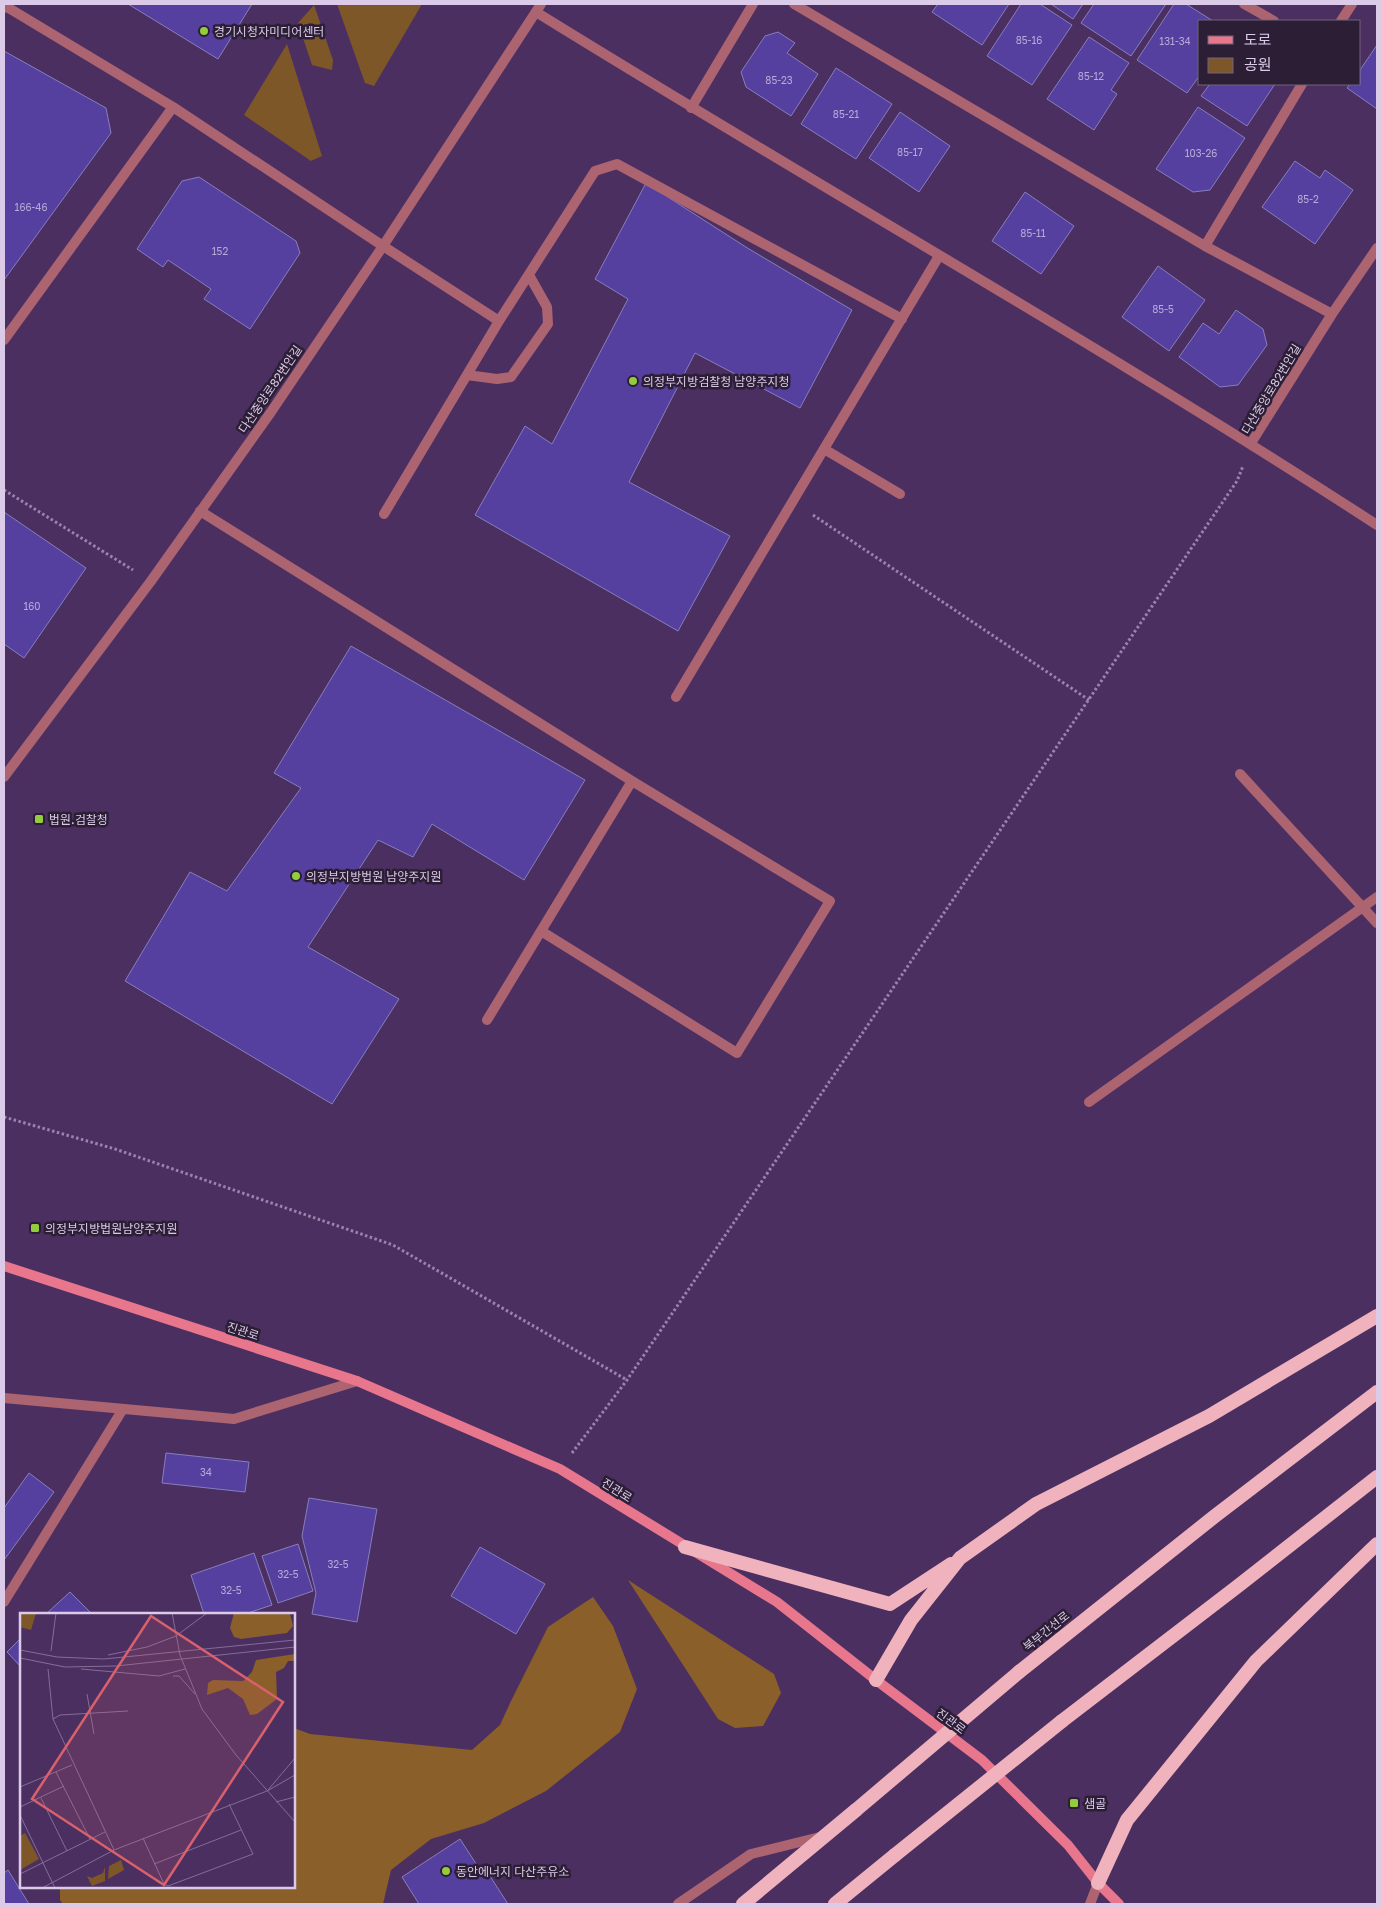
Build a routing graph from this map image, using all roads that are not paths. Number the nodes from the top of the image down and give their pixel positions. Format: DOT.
graph roads {
  1 [pos="753,4"];
  2 [pos="794,4"];
  3 [pos="1244,4"];
  4 [pos="1352,4"];
  5 [pos="4,8"];
  6 [pos="539,8"];
  7 [pos="1272,20"];
  8 [pos="1342,20"];
  9 [pos="1301,85"];
  10 [pos="173,107"];
  11 [pos="691,108"];
  12 [pos="383,246"];
  13 [pos="1205,246"];
  14 [pos="1377,248"];
  15 [pos="939,256"];
  16 [pos="529,275"];
  17 [pos="1332,314"];
  18 [pos="902,319"];
  19 [pos="499,321"];
  20 [pos="4,340"];
  21 [pos="467,375"];
  22 [pos="1252,443"];
  23 [pos="824,449"];
  24 [pos="900,494"];
  25 [pos="200,511"];
  26 [pos="384,514"];
  27 [pos="1377,525"];
  28 [pos="676,697"];
  29 [pos="1240,774"];
  30 [pos="4,777"];
  31 [pos="632,781"];
  32 [pos="1377,896"];
  33 [pos="1364,907"];
  34 [pos="1377,923"];
  35 [pos="541,930"];
  36 [pos="486,1020"];
  37 [pos="1089,1102"];
  38 [pos="4,1266"];
  39 [pos="1377,1316"];
  40 [pos="357,1381"];
  41 [pos="1377,1392"];
  42 [pos="4,1398"];
  43 [pos="123,1409"];
  44 [pos="1377,1477"];
  45 [pos="1377,1544"];
  46 [pos="685,1547"];
  47 [pos="960,1558"];
  48 [pos="4,1602"];
  49 [pos="876,1680"];
  50 [pos="826,1836"];
  51 [pos="1098,1883"];
  52 [pos="678,1904"];
  53 [pos="743,1904"];
  54 [pos="835,1904"];
  55 [pos="1090,1904"];
  56 [pos="1119,1904"];
  1 -- 11 [label="street"];
  2 -- 13 [label="street"];
  3 -- 7 [label="street"];
  4 -- 8 [label="street"];
  5 -- 10 [label="street"];
  6 -- 11 [label="street"];
  6 -- 12 [label="street, 다산중앙로82번안길"];
  9 -- 13 [label="street"];
  10 -- 12 [label="street"];
  10 -- 20 [label="street"];
  11 -- 15 [label="street"];
  12 -- 19 [label="street"];
  12 -- 25 [label="street, 다산중앙로82번안길"];
  13 -- 17 [label="street"];
  14 -- 17 [label="street, 다산중앙로82번안길"];
  15 -- 18 [label="street"];
  15 -- 22 [label="street"];
  16 -- 18 [label="street"];
  16 -- 19 [label="street"];
  16 -- 21 [label="street"];
  17 -- 22 [label="street, 다산중앙로82번안길"];
  18 -- 23 [label="street"];
  19 -- 21 [label="street"];
  21 -- 26 [label="street"];
  22 -- 27 [label="street, 다산중앙로82번안길"];
  23 -- 24 [label="street"];
  23 -- 28 [label="street"];
  25 -- 30 [label="street, 다산중앙로82번안길"];
  25 -- 31 [label="street"];
  29 -- 33 [label="street"];
  31 -- 35 [label="street"];
  31 -- 35 [label="street"];
  32 -- 33 [label="street"];
  33 -- 34 [label="street"];
  33 -- 37 [label="street"];
  35 -- 36 [label="street"];
  38 -- 40 [label="main road, 진관로"];
  39 -- 47 [label="highway"];
  40 -- 43 [label="street"];
  40 -- 46 [label="main road, 진관로"];
  41 -- 50 [label="highway, 북부간선로, bridge"];
  42 -- 43 [label="street"];
  43 -- 48 [label="street"];
  44 -- 54 [label="highway, bridge"];
  45 -- 51 [label="highway"];
  46 -- 47 [label="highway"];
  46 -- 49 [label="main road, 진관로"];
  47 -- 49 [label="highway"];
  49 -- 51 [label="main road, 진관로"];
  50 -- 52 [label="street"];
  50 -- 53 [label="highway, 북부간선로"];
  51 -- 55 [label="street"];
  51 -- 56 [label="main road, 진관로"];
}
